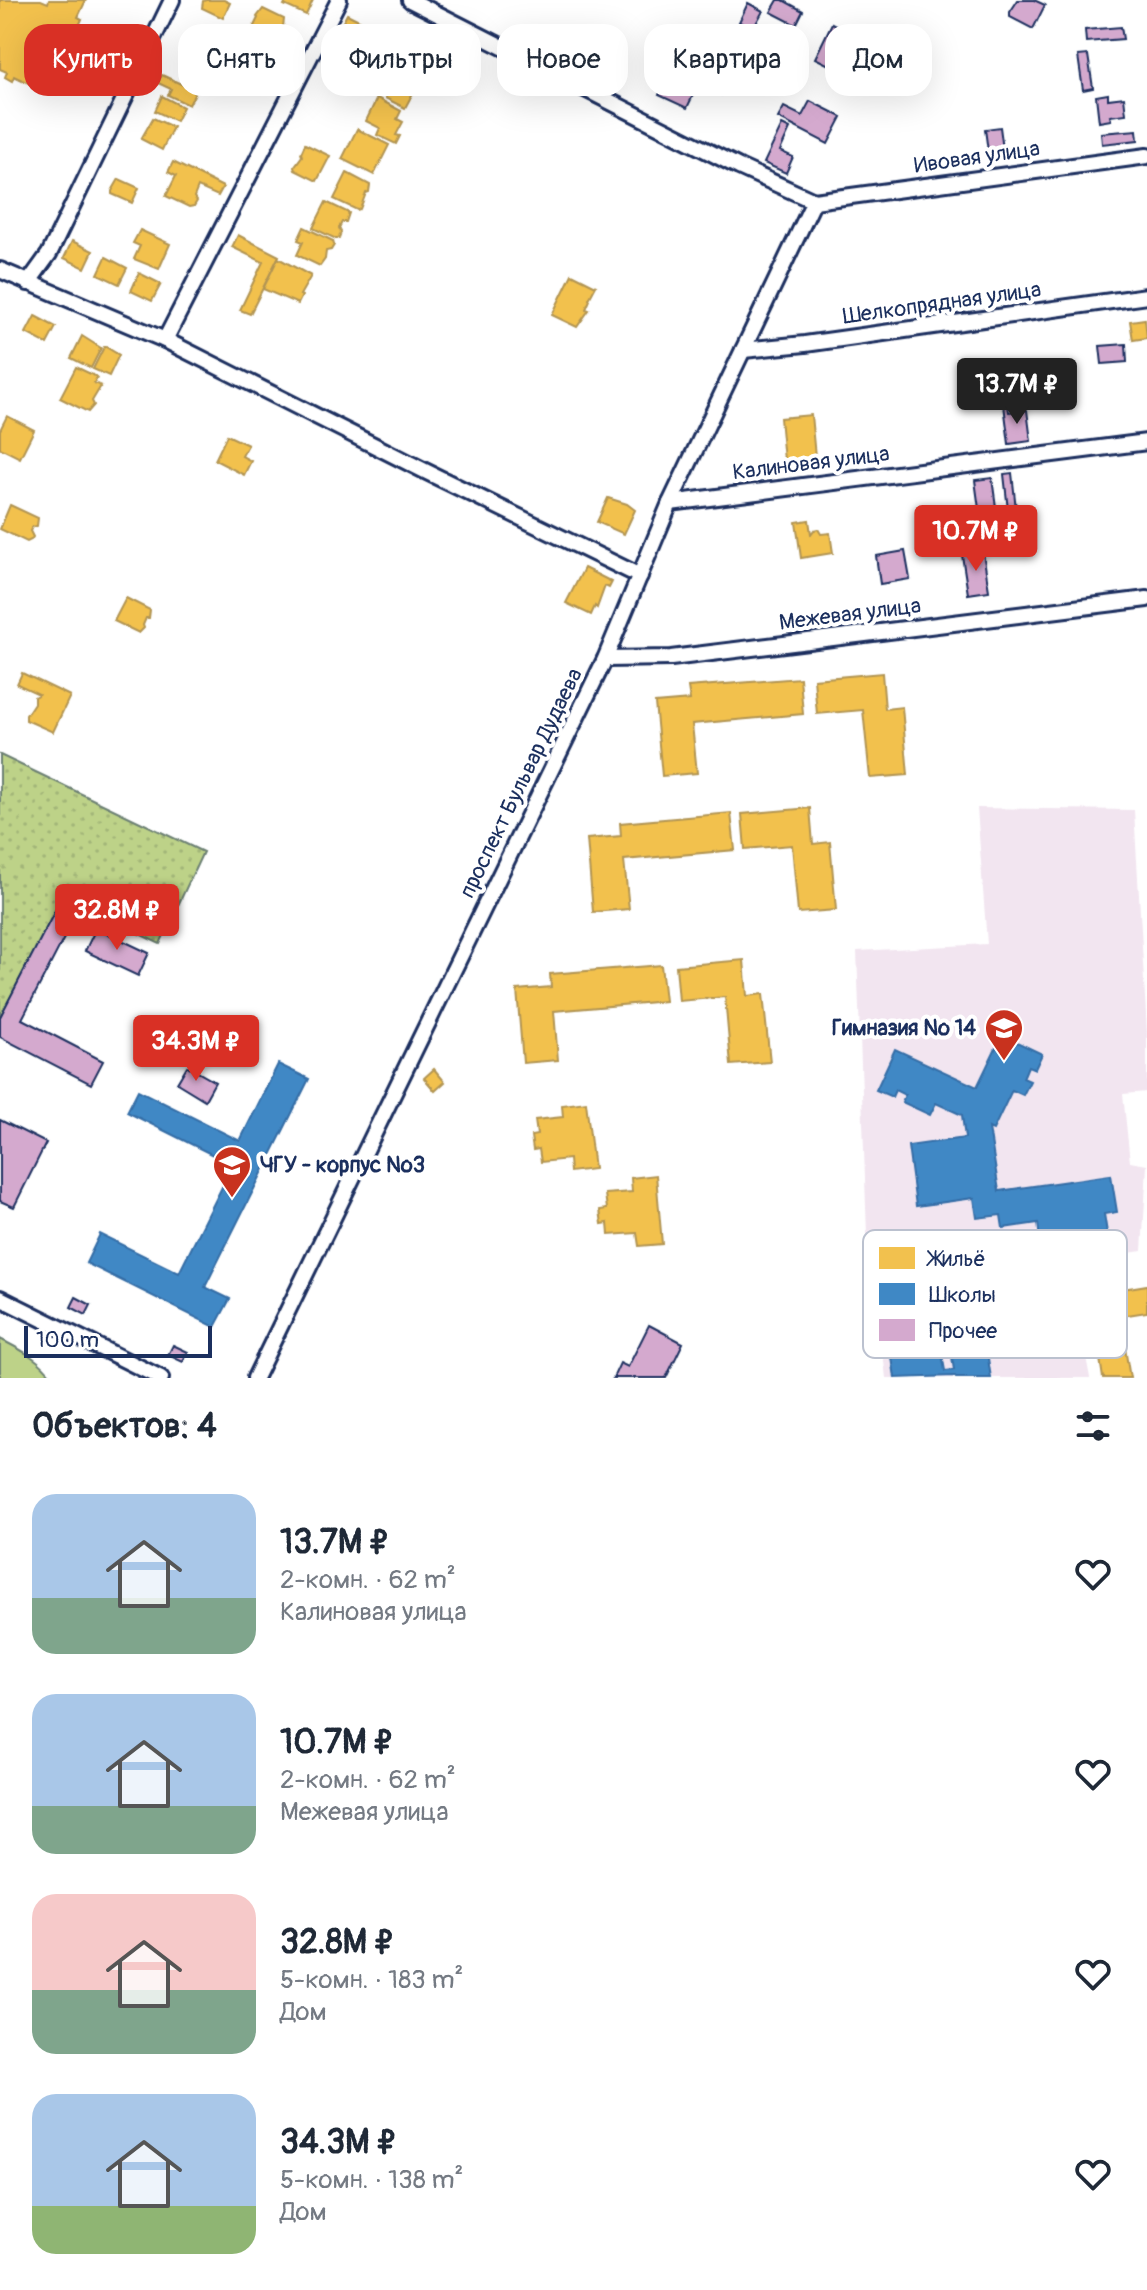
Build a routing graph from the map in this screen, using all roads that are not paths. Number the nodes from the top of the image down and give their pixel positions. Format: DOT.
graph roads {
  1 [pos="172,0"];
  2 [pos="339,0"];
  3 [pos="410,0"];
  4 [pos="1147,156"];
  5 [pos="814,201"];
  6 [pos="0,270"];
  7 [pos="28,283"];
  8 [pos="1147,296"];
  9 [pos="165,340"];
  10 [pos="743,350"];
  11 [pos="1147,442"];
  12 [pos="670,503"];
  13 [pos="640,576"];
  14 [pos="1147,599"];
  15 [pos="605,659"];
  16 [pos="0,1298"];
  17 [pos="161,1378"];
  18 [pos="255,1378"];
  1 -- 7 [label="street"];
  2 -- 9 [label="street"];
  3 -- 5 [label="street"];
  4 -- 5 [label="street, Ивовая улица"];
  5 -- 10 [label="street, проспект Бульвар Дудаева"];
  6 -- 7 [label="street"];
  7 -- 9 [label="street"];
  8 -- 10 [label="street, Шелкопрядная улица"];
  9 -- 13 [label="street"];
  10 -- 12 [label="street, проспект Бульвар Дудаева"];
  11 -- 12 [label="street, Калиновая улица"];
  12 -- 13 [label="street, проспект Бульвар Дудаева"];
  13 -- 15 [label="street, проспект Бульвар Дудаева"];
  14 -- 15 [label="street, Межевая улица"];
  15 -- 18 [label="street, проспект Бульвар Дудаева"];
  16 -- 17 [label="street"];
}
